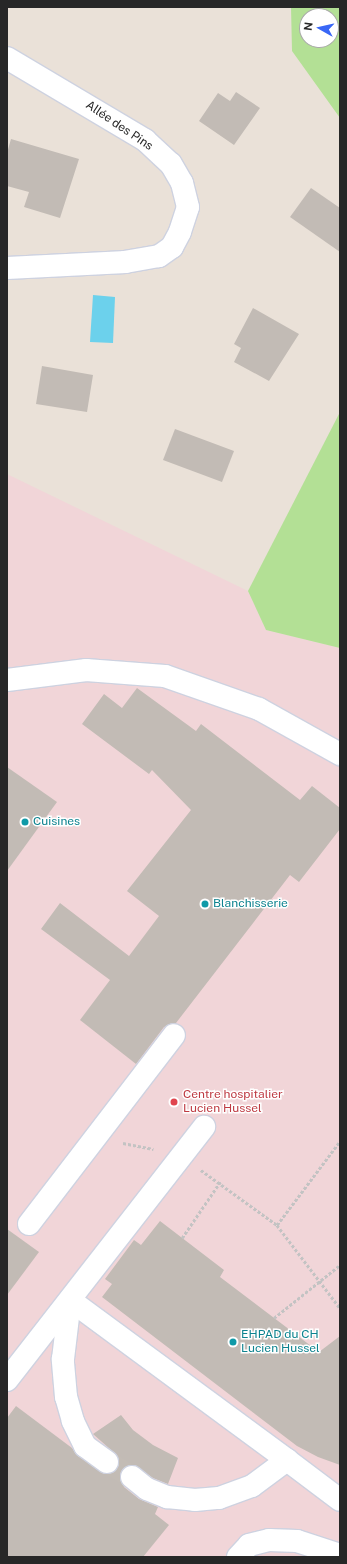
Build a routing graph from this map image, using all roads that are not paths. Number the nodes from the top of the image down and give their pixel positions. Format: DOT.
graph roads {
  1 [pos="7,58"];
  2 [pos="7,268"];
  3 [pos="7,680"];
  4 [pos="340,754"];
  5 [pos="174,1035"];
  6 [pos="204,1127"];
  7 [pos="29,1224"];
  8 [pos="70,1300"];
  9 [pos="7,1380"];
  10 [pos="287,1460"];
  11 [pos="107,1462"];
  12 [pos="132,1478"];
  13 [pos="340,1500"];
  14 [pos="339,1556"];
  15 [pos="238,1557"];
  1 -- 2 [label="street, Allée des Pins"];
  3 -- 4 [label="street"];
  5 -- 7 [label="street"];
  6 -- 8 [label="street"];
  8 -- 9 [label="street"];
  8 -- 10 [label="street"];
  8 -- 11 [label="street"];
  10 -- 12 [label="street"];
  10 -- 13 [label="street"];
  14 -- 15 [label="street"];
}
